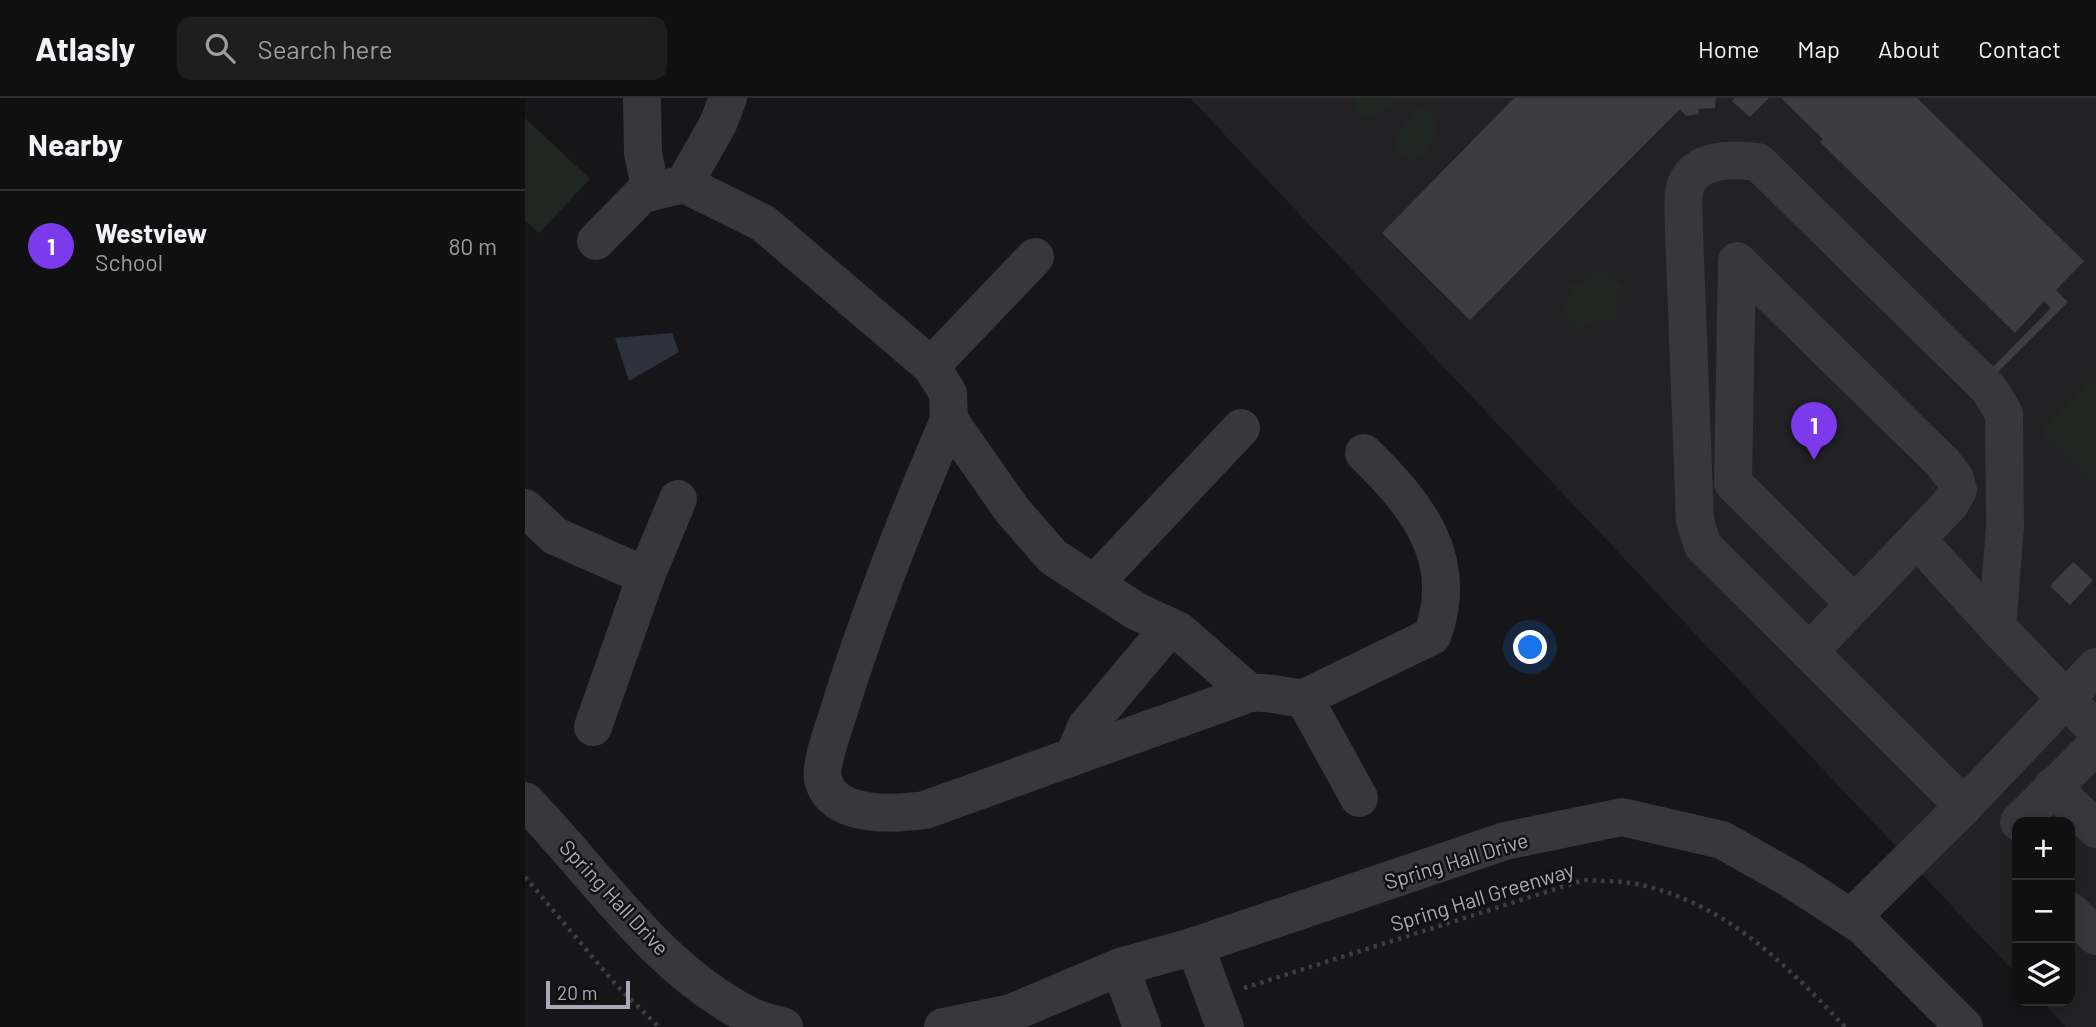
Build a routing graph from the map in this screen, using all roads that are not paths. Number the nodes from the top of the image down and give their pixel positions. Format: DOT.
graph roads {
  1 [pos="642,98"];
  2 [pos="728,98"];
  3 [pos="668,188"];
  4 [pos="596,241"];
  5 [pos="1035,257"];
  6 [pos="931,366"];
  7 [pos="949,419"];
  8 [pos="1241,428"];
  9 [pos="1364,453"];
  10 [pos="678,499"];
  11 [pos="525,508"];
  12 [pos="1917,539"];
  13 [pos="646,576"];
  14 [pos="1094,584"];
  15 [pos="1854,604"];
  16 [pos="1170,627"];
  17 [pos="1997,627"];
  18 [pos="1809,652"];
  19 [pos="2096,667"];
  20 [pos="1250,693"];
  21 [pos="1304,698"];
  22 [pos="2065,699"];
  23 [pos="593,727"];
  24 [pos="2096,730"];
  25 [pos="2096,745"];
  26 [pos="1075,756"];
  27 [pos="2052,787"];
  28 [pos="1359,798"];
  29 [pos="525,801"];
  30 [pos="1964,806"];
  31 [pos="2024,817"];
  32 [pos="2096,829"];
  33 [pos="2075,916"];
  34 [pos="1851,918"];
  35 [pos="2096,936"];
  36 [pos="1195,946"];
  37 [pos="1120,967"];
  38 [pos="1219,1013"];
  39 [pos="784,1027"];
  40 [pos="943,1027"];
  41 [pos="1142,1027"];
  42 [pos="1964,1027"];
  1 -- 3 [label="street"];
  2 -- 3 [label="street"];
  3 -- 4 [label="street"];
  3 -- 6 [label="street"];
  5 -- 6 [label="street"];
  6 -- 7 [label="street"];
  7 -- 14 [label="street"];
  7 -- 26 [label="street"];
  8 -- 14 [label="street"];
  9 -- 21 [label="street"];
  10 -- 13 [label="street"];
  11 -- 13 [label="street"];
  12 -- 15 [label="street"];
  12 -- 15 [label="street"];
  12 -- 17 [label="street"];
  13 -- 23 [label="street"];
  14 -- 16 [label="street"];
  15 -- 18 [label="street"];
  16 -- 20 [label="street"];
  16 -- 26 [label="street"];
  17 -- 18 [label="street"];
  17 -- 22 [label="street"];
  18 -- 30 [label="street"];
  19 -- 22 [label="street"];
  20 -- 21 [label="street"];
  20 -- 26 [label="street"];
  21 -- 28 [label="street"];
  22 -- 24 [label="street"];
  22 -- 30 [label="street"];
  25 -- 27 [label="street"];
  27 -- 31 [label="street"];
  27 -- 32 [label="street"];
  29 -- 39 [label="street, Spring Hall Drive"];
  30 -- 34 [label="street"];
  33 -- 35 [label="street"];
  34 -- 36 [label="street, Spring Hall Drive"];
  34 -- 42 [label="street, Spring Hall Drive"];
  36 -- 37 [label="street, Spring Hall Drive"];
  36 -- 38 [label="street"];
  37 -- 40 [label="street, Spring Hall Drive"];
  37 -- 41 [label="street"];
}
